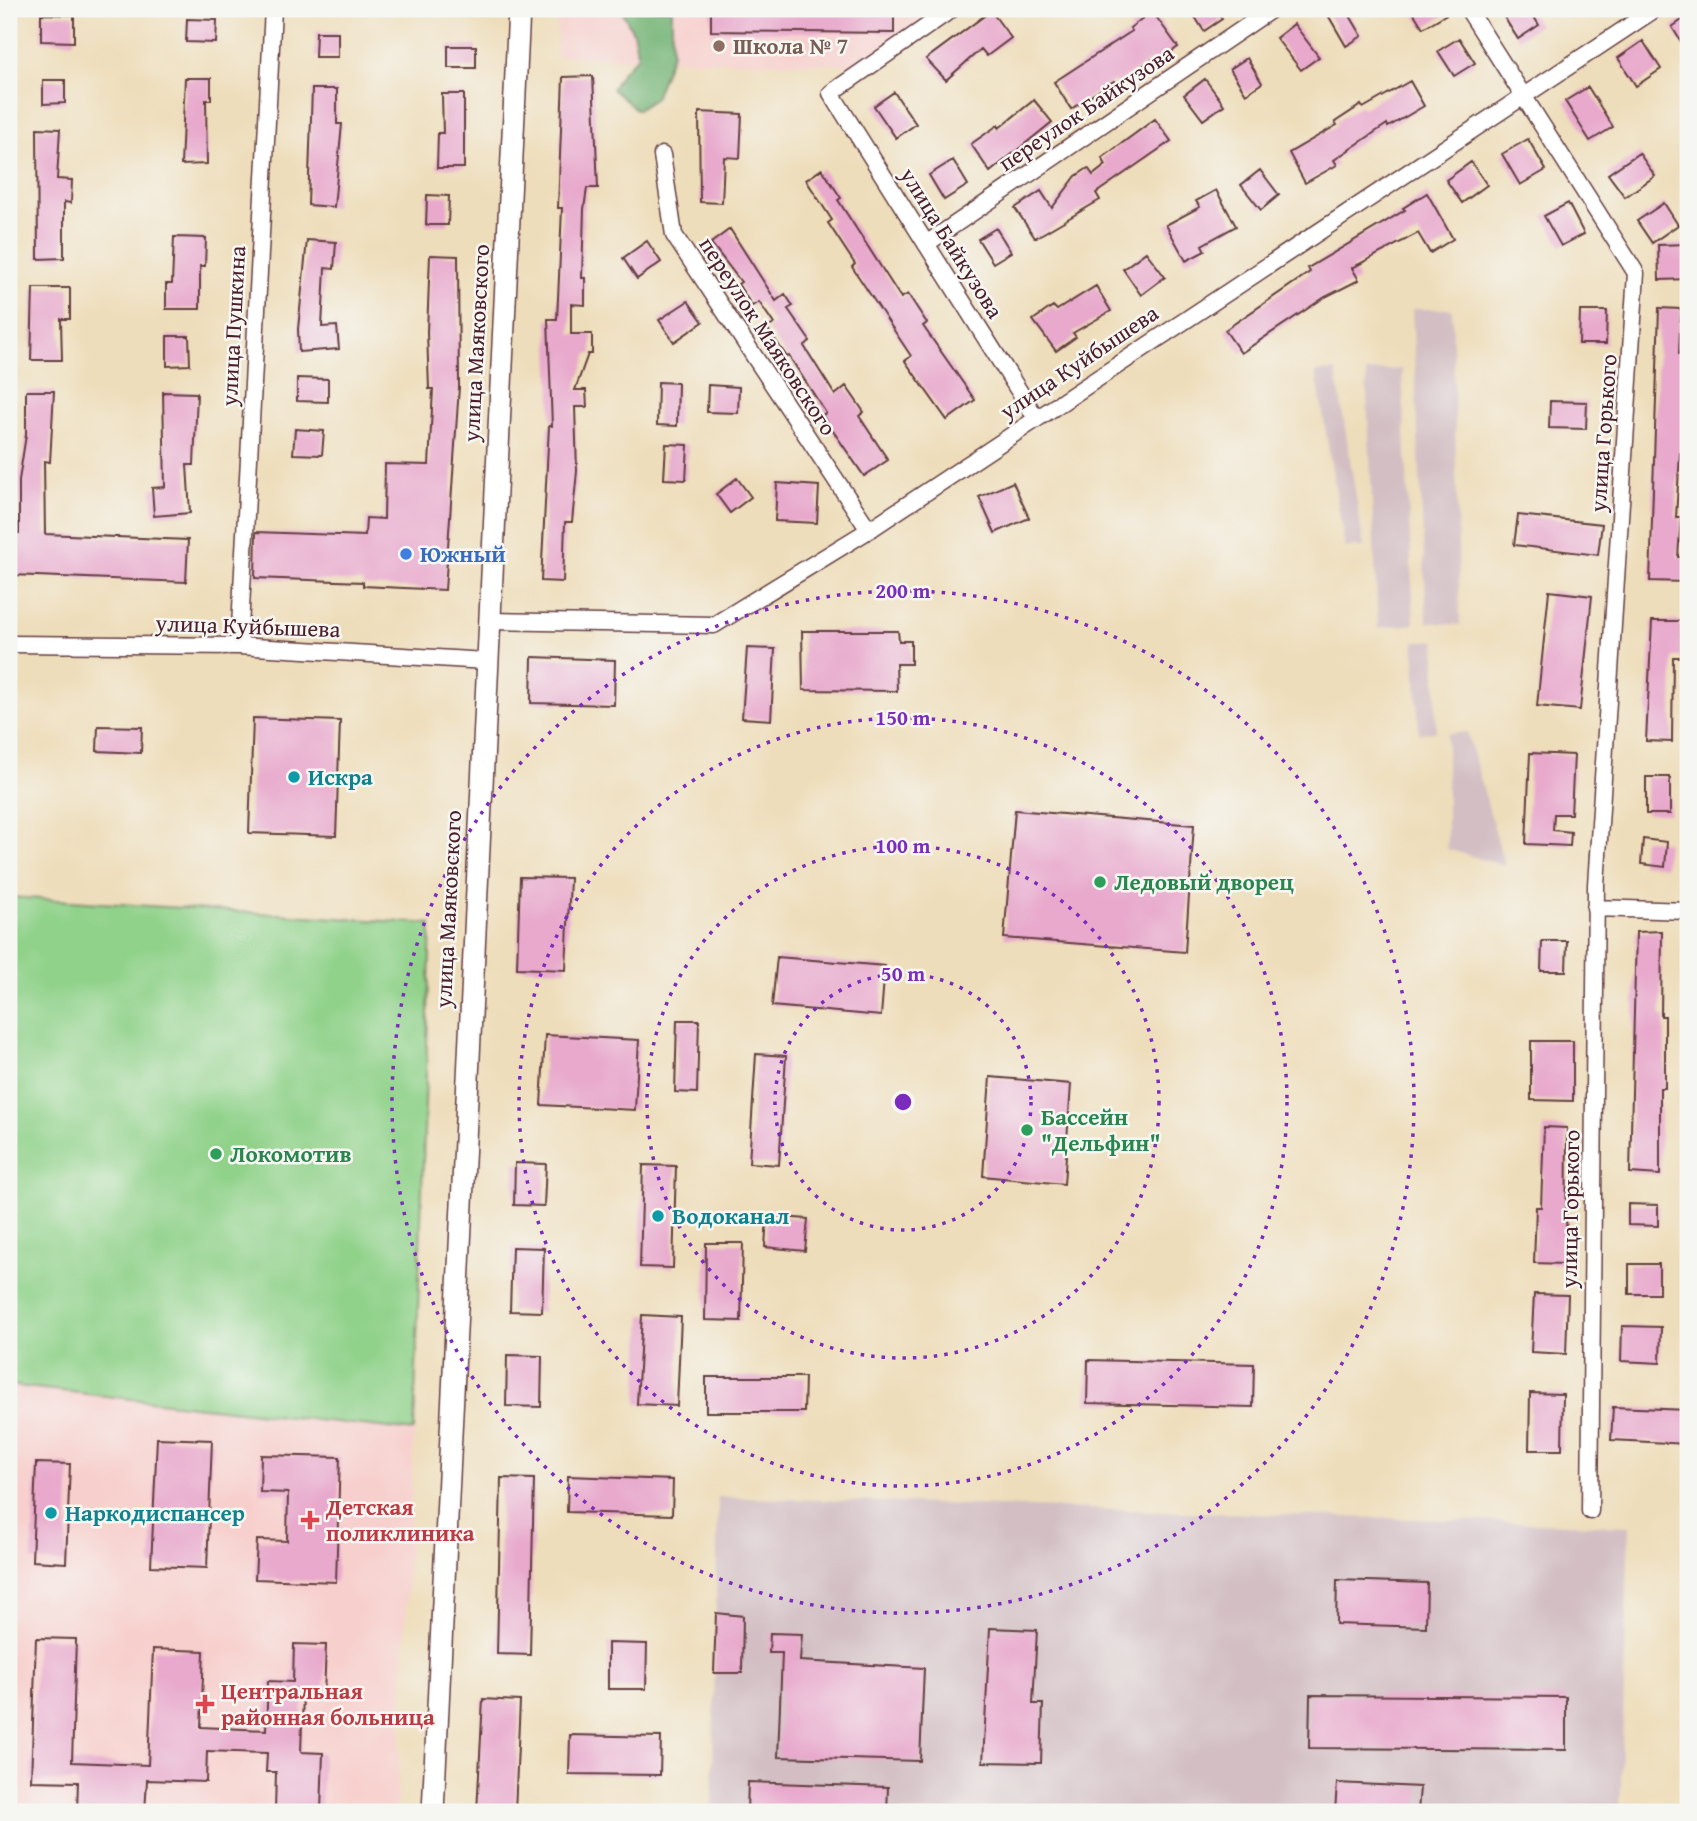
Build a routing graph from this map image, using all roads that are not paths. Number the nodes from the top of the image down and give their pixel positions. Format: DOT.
graph roads {
  1 [pos="273,9"];
  2 [pos="519,9"];
  3 [pos="953,9"];
  4 [pos="1272,9"];
  5 [pos="1468,9"];
  6 [pos="1655,9"];
  7 [pos="1524,94"];
  8 [pos="662,155"];
  9 [pos="926,244"];
  10 [pos="1036,418"];
  11 [pos="869,530"];
  12 [pos="488,621"];
  13 [pos="9,644"];
  14 [pos="239,646"];
  15 [pos="486,661"];
  16 [pos="1595,908"];
  17 [pos="1688,911"];
  18 [pos="1590,1511"];
  19 [pos="433,1812"];
  1 -- 14 [label="street, улица Пушкина"];
  2 -- 12 [label="main road, улица Маяковского"];
  3 -- 9 [label="street, улица Байкузова"];
  4 -- 9 [label="street, переулок Байкузова"];
  5 -- 7 [label="street, улица Горького"];
  6 -- 7 [label="street, улица Куйбышева"];
  7 -- 10 [label="street, улица Куйбышева"];
  7 -- 16 [label="street, улица Горького"];
  8 -- 11 [label="street, переулок Маяковского"];
  9 -- 10 [label="street, улица Байкузова"];
  10 -- 11 [label="street, улица Куйбышева"];
  11 -- 12 [label="street, улица Куйбышева"];
  12 -- 15 [label="main road, улица Маяковского"];
  13 -- 14 [label="street, улица Куйбышева"];
  14 -- 15 [label="street, улица Куйбышева"];
  15 -- 19 [label="main road, улица Маяковского"];
  16 -- 17 [label="street"];
  16 -- 18 [label="street, улица Горького"];
}
